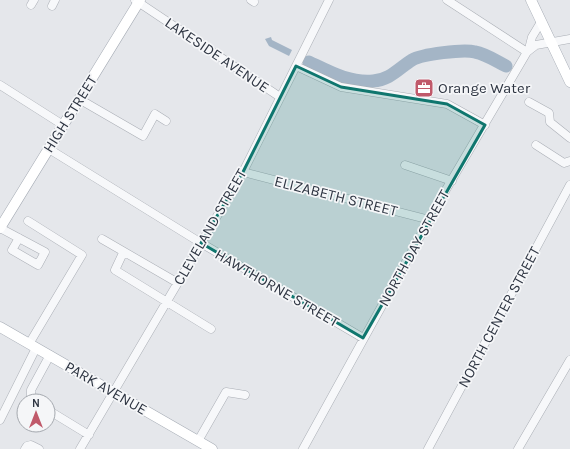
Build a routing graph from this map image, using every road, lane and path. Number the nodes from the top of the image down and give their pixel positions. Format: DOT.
graph roads {
  1 [pos="329,0"];
  2 [pos="447,0"];
  3 [pos="531,0"];
  4 [pos="138,1"];
  5 [pos="541,22"];
  6 [pos="570,39"];
  7 [pos="551,42"];
  8 [pos="528,50"];
  9 [pos="296,66"];
  10 [pos="569,77"];
  11 [pos="0,85"];
  12 [pos="280,97"];
  13 [pos="79,99"];
  14 [pos="529,102"];
  15 [pos="166,121"];
  16 [pos="64,125"];
  17 [pos="485,125"];
  18 [pos="570,138"];
  19 [pos="536,145"];
  20 [pos="49,149"];
  21 [pos="570,161"];
  22 [pos="405,165"];
  23 [pos="243,172"];
  24 [pos="452,181"];
  25 [pos="570,185"];
  26 [pos="430,220"];
  27 [pos="28,221"];
  28 [pos="0,228"];
  29 [pos="19,238"];
  30 [pos="102,239"];
  31 [pos="201,243"];
  32 [pos="123,253"];
  33 [pos="178,283"];
  34 [pos="167,301"];
  35 [pos="0,327"];
  36 [pos="211,329"];
  37 [pos="363,338"];
  38 [pos="33,346"];
  39 [pos="50,355"];
  40 [pos="570,360"];
  41 [pos="114,392"];
  42 [pos="32,393"];
  43 [pos="245,396"];
  44 [pos="56,415"];
  45 [pos="0,420"];
  46 [pos="89,435"];
  47 [pos="200,444"];
  48 [pos="25,449"];
  49 [pos="39,449"];
  50 [pos="80,449"];
  51 [pos="212,449"];
  52 [pos="303,449"];
  53 [pos="428,449"];
  54 [pos="518,449"];
  1 -- 9 [label="street, CLEVELAND STREET"];
  2 -- 8 [label="street"];
  3 -- 5 [label="main road"];
  4 -- 12 [label="street, LAKESIDE AVENUE"];
  4 -- 13 [label="main road, HIGH STREET"];
  5 -- 7 [label="main road"];
  5 -- 8 [label="street, NORTH DAY STREET"];
  6 -- 7 [label="street"];
  7 -- 8 [label="street"];
  7 -- 10 [label="main road"];
  8 -- 17 [label="street, NORTH DAY STREET"];
  9 -- 12 [label="street, CLEVELAND STREET"];
  9 -- 17 [label="street"];
  11 -- 16 [label="street"];
  12 -- 23 [label="street, CLEVELAND STREET"];
  13 -- 15 [label="street"];
  13 -- 16 [label="main road, HIGH STREET"];
  14 -- 18 [label="street"];
  16 -- 20 [label="main road, HIGH STREET"];
  17 -- 24 [label="street, NORTH DAY STREET"];
  19 -- 21 [label="street"];
  20 -- 28 [label="main road, HIGH STREET"];
  20 -- 31 [label="street, HAWTHORNE STREET"];
  22 -- 24 [label="street"];
  23 -- 26 [label="street, ELIZABETH STREET"];
  23 -- 31 [label="street, CLEVELAND STREET"];
  24 -- 26 [label="street, NORTH DAY STREET"];
  25 -- 53 [label="street, NORTH CENTER STREET"];
  26 -- 37 [label="street, NORTH DAY STREET"];
  27 -- 38 [label="street"];
  28 -- 29 [label="street"];
  30 -- 32 [label="street"];
  31 -- 33 [label="street, CLEVELAND STREET"];
  31 -- 37 [label="street, HAWTHORNE STREET"];
  32 -- 33 [label="street"];
  32 -- 34 [label="street"];
  33 -- 34 [label="street, CLEVELAND STREET"];
  34 -- 36 [label="street"];
  34 -- 41 [label="street, CLEVELAND STREET"];
  35 -- 38 [label="main road, PARK AVENUE"];
  37 -- 52 [label="street, NORTH DAY STREET"];
  38 -- 39 [label="main road, PARK AVENUE"];
  38 -- 45 [label="street"];
  39 -- 41 [label="main road, PARK AVENUE"];
  39 -- 42 [label="street"];
  40 -- 54 [label="street"];
  41 -- 46 [label="street, CLEVELAND STREET"];
  41 -- 47 [label="main road, PARK AVENUE"];
  43 -- 47 [label="street"];
  44 -- 46 [label="street"];
  46 -- 50 [label="street, CLEVELAND STREET"];
  47 -- 51 [label="main road, PARK AVENUE"];
  48 -- 49 [label="street"];
}
